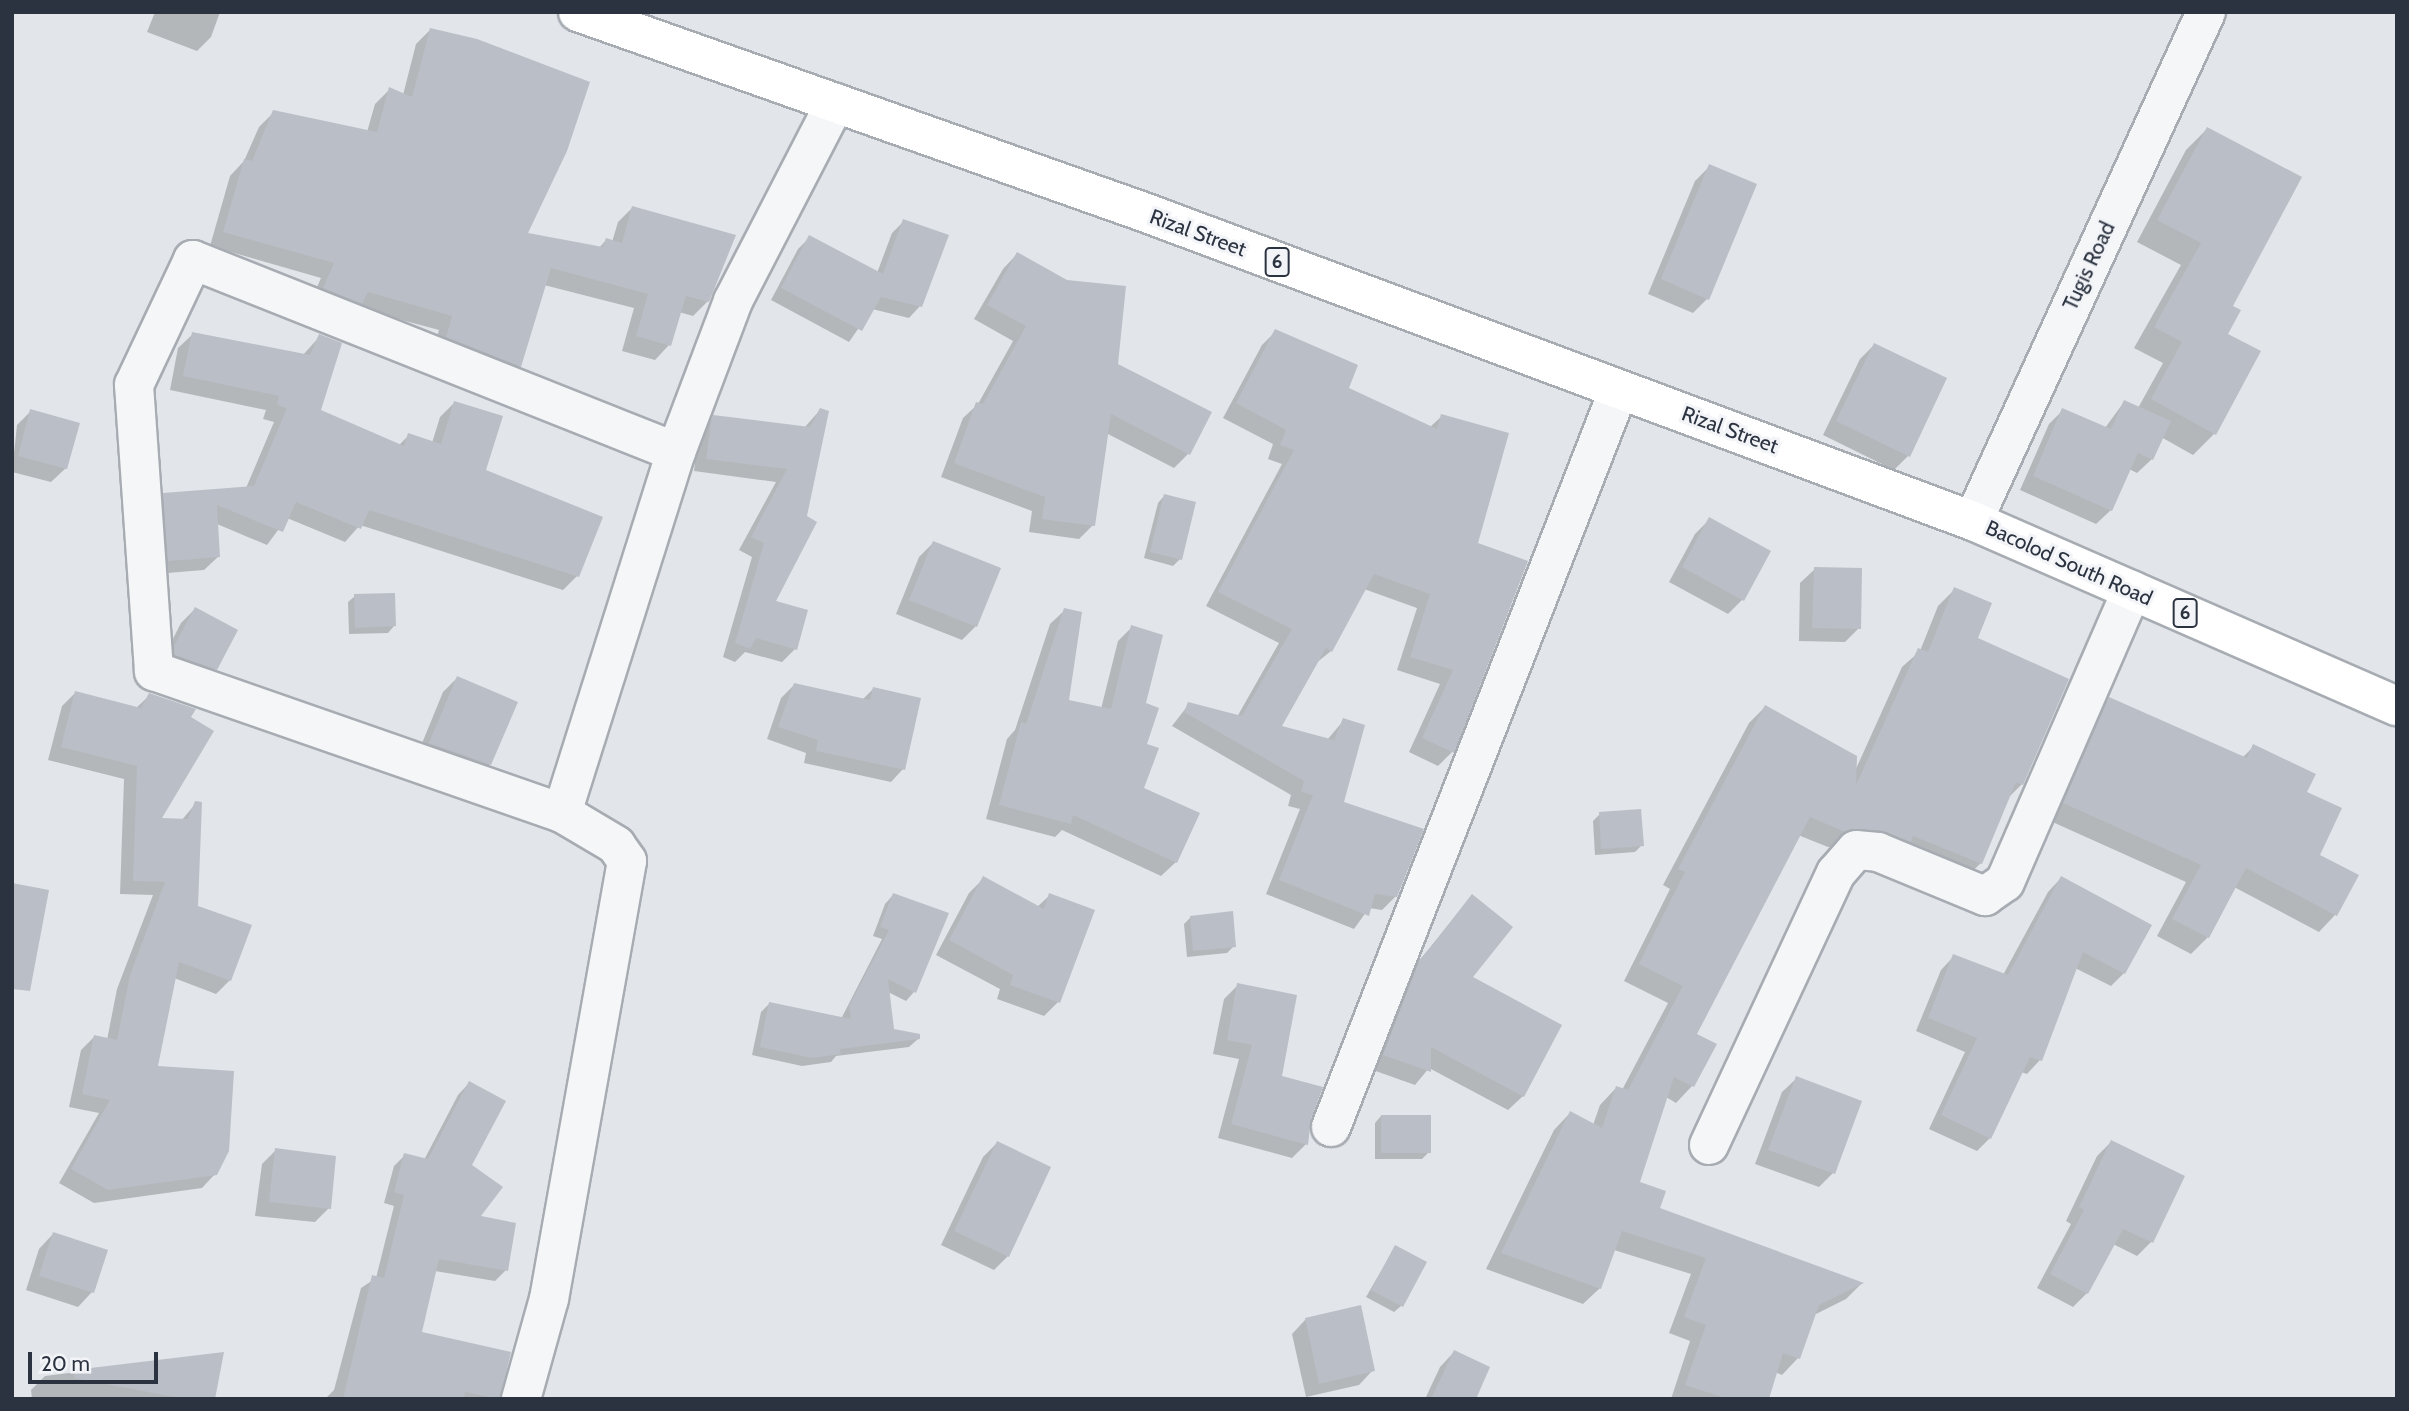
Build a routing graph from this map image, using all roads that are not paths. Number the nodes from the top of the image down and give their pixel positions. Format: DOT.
graph roads {
  1 [pos="578,12"];
  2 [pos="2206,12"];
  3 [pos="835,103"];
  4 [pos="1619,389"];
  5 [pos="676,453"];
  6 [pos="1973,521"];
  7 [pos="2132,590"];
  8 [pos="2397,706"];
  9 [pos="562,813"];
  10 [pos="1331,1127"];
  11 [pos="1709,1145"];
  12 [pos="521,1399"];
  1 -- 3 [label="highway, Rizal Street / 6"];
  2 -- 6 [label="street, Tugis Road"];
  3 -- 4 [label="highway, Rizal Street / 6"];
  3 -- 5 [label="street"];
  4 -- 6 [label="highway, Rizal Street / 6"];
  4 -- 10 [label="street"];
  5 -- 9 [label="street"];
  5 -- 9 [label="street"];
  6 -- 7 [label="highway, Bacolod South Road / 6"];
  7 -- 8 [label="highway, Bacolod South Road / 6"];
  7 -- 11 [label="street"];
  9 -- 12 [label="street"];
}
